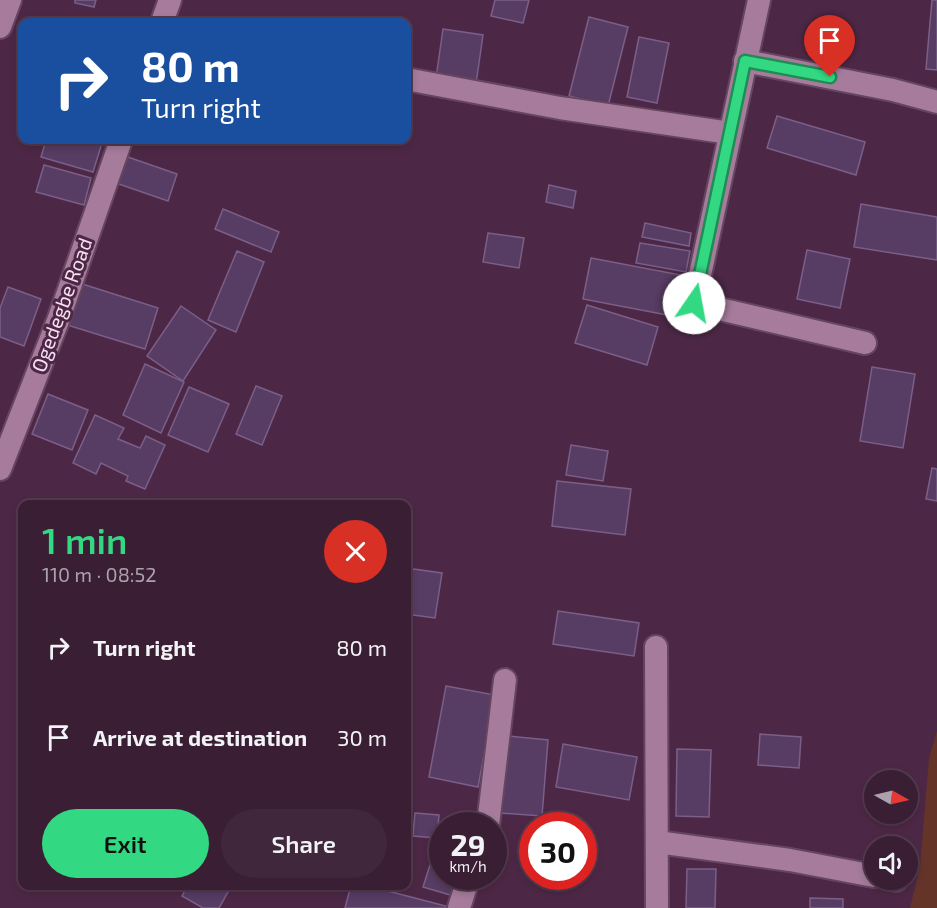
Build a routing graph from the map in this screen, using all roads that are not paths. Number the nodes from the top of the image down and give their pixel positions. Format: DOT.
graph roads {
  1 [pos="10,0"];
  2 [pos="170,0"];
  3 [pos="759,0"];
  4 [pos="163,18"];
  5 [pos="0,27"];
  6 [pos="745,61"];
  7 [pos="411,80"];
  8 [pos="937,102"];
  9 [pos="730,133"];
  10 [pos="120,144"];
  11 [pos="865,343"];
  12 [pos="0,469"];
  13 [pos="656,647"];
  14 [pos="505,680"];
  15 [pos="490,812"];
  16 [pos="657,842"];
  17 [pos="864,874"];
  18 [pos="465,890"];
  19 [pos="459,908"];
  20 [pos="657,908"];
  1 -- 5 [label="street"];
  2 -- 4 [label="street"];
  3 -- 6 [label="street"];
  6 -- 8 [label="street"];
  6 -- 9 [label="street"];
  7 -- 9 [label="street"];
  9 -- 11 [label="street"];
  10 -- 12 [label="street, Ogedegbe Road"];
  13 -- 16 [label="street"];
  14 -- 15 [label="street"];
  16 -- 17 [label="street"];
  16 -- 20 [label="street"];
  18 -- 19 [label="street"];
}
